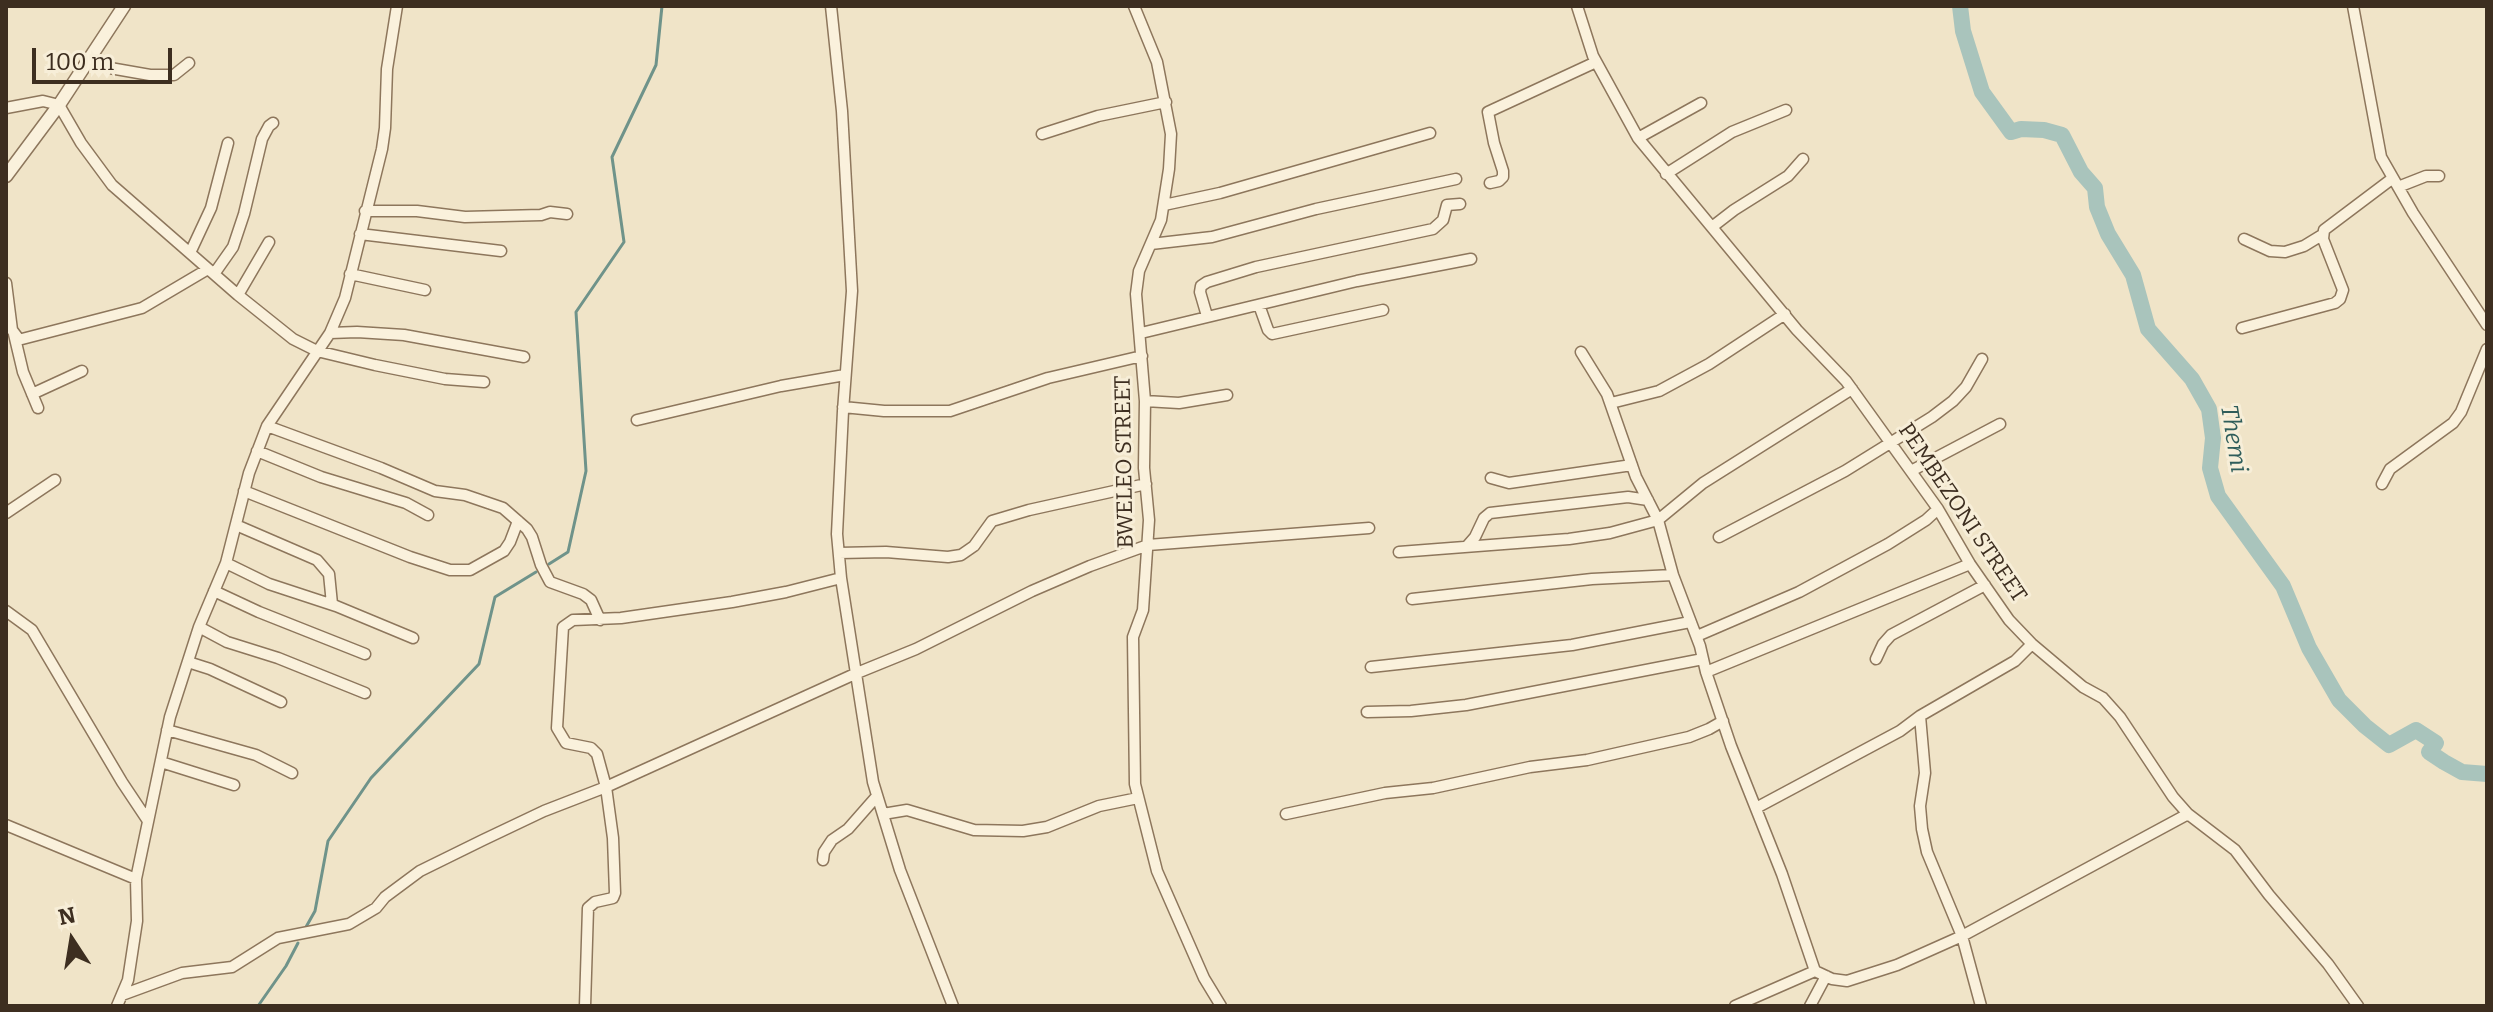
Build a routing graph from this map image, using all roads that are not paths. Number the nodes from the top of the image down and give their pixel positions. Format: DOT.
graph roads {
  1 [pos="124,6"];
  2 [pos="397,6"];
  3 [pos="831,6"];
  4 [pos="1134,6"];
  5 [pos="1577,6"];
  6 [pos="2353,6"];
  7 [pos="90,57"];
  8 [pos="1596,62"];
  9 [pos="189,63"];
  10 [pos="1166,102"];
  11 [pos="1701,103"];
  12 [pos="59,105"];
  13 [pos="6,108"];
  14 [pos="1786,110"];
  15 [pos="273,123"];
  16 [pos="1430,133"];
  17 [pos="1042,134"];
  18 [pos="1638,138"];
  19 [pos="228,143"];
  20 [pos="1803,159"];
  21 [pos="1666,174"];
  22 [pos="6,176"];
  23 [pos="2439,176"];
  24 [pos="1456,179"];
  25 [pos="2396,182"];
  26 [pos="1490,183"];
  27 [pos="1460,204"];
  28 [pos="1164,205"];
  29 [pos="365,211"];
  30 [pos="567,214"];
  31 [pos="1712,227"];
  32 [pos="360,234"];
  33 [pos="2322,235"];
  34 [pos="2244,239"];
  35 [pos="269,242"];
  36 [pos="1151,244"];
  37 [pos="501,251"];
  38 [pos="190,253"];
  39 [pos="1471,259"];
  40 [pos="211,271"];
  41 [pos="350,274"];
  42 [pos="6,283"];
  43 [pos="425,290"];
  44 [pos="238,295"];
  45 [pos="1259,305"];
  46 [pos="1383,310"];
  47 [pos="1785,314"];
  48 [pos="1207,316"];
  49 [pos="2487,325"];
  50 [pos="2242,328"];
  51 [pos="330,333"];
  52 [pos="1141,333"];
  53 [pos="14,334"];
  54 [pos="2487,349"];
  55 [pos="317,351"];
  56 [pos="1581,352"];
  57 [pos="1142,356"];
  58 [pos="524,357"];
  59 [pos="1982,359"];
  60 [pos="82,371"];
  61 [pos="845,375"];
  62 [pos="484,382"];
  63 [pos="1852,389"];
  64 [pos="32,394"];
  65 [pos="1227,395"];
  66 [pos="1145,401"];
  67 [pos="1611,403"];
  68 [pos="843,407"];
  69 [pos="38,408"];
  70 [pos="637,420"];
  71 [pos="2000,424"];
  72 [pos="267,426"];
  73 [pos="1892,444"];
  74 [pos="257,451"];
  75 [pos="1632,465"];
  76 [pos="1911,471"];
  77 [pos="1491,478"];
  78 [pos="55,480"];
  79 [pos="1146,484"];
  80 [pos="2382,484"];
  81 [pos="244,491"];
  82 [pos="1648,500"];
  83 [pos="1938,509"];
  84 [pos="6,513"];
  85 [pos="428,515"];
  86 [pos="1658,520"];
  87 [pos="518,521"];
  88 [pos="236,525"];
  89 [pos="1369,528"];
  90 [pos="1719,537"];
  91 [pos="1148,545"];
  92 [pos="1468,545"];
  93 [pos="1399,552"];
  94 [pos="839,553"];
  95 [pos="226,563"];
  96 [pos="1970,564"];
  97 [pos="1673,575"];
  98 [pos="841,578"];
  99 [pos="1985,585"];
  100 [pos="214,591"];
  101 [pos="1412,599"];
  102 [pos="332,604"];
  103 [pos="6,611"];
  104 [pos="600,620"];
  105 [pos="1690,622"];
  106 [pos="199,627"];
  107 [pos="1697,636"];
  108 [pos="413,638"];
  109 [pos="2032,644"];
  110 [pos="365,654"];
  111 [pos="1703,659"];
  112 [pos="1876,659"];
  113 [pos="188,662"];
  114 [pos="1371,667"];
  115 [pos="1706,672"];
  116 [pos="857,673"];
  117 [pos="365,693"];
  118 [pos="281,702"];
  119 [pos="1367,712"];
  120 [pos="1920,716"];
  121 [pos="1723,721"];
  122 [pos="167,730"];
  123 [pos="161,762"];
  124 [pos="292,773"];
  125 [pos="234,785"];
  126 [pos="606,787"];
  127 [pos="877,796"];
  128 [pos="1138,798"];
  129 [pos="1756,808"];
  130 [pos="883,814"];
  131 [pos="1286,814"];
  132 [pos="2188,814"];
  133 [pos="148,821"];
  134 [pos="6,825"];
  135 [pos="823,860"];
  136 [pos="136,879"];
  137 [pos="1962,936"];
  138 [pos="1815,971"];
  139 [pos="1826,976"];
  140 [pos="120,1001"];
  141 [pos="585,1006"];
  142 [pos="953,1006"];
  143 [pos="1221,1006"];
  144 [pos="1735,1006"];
  145 [pos="1810,1006"];
  146 [pos="1981,1006"];
  147 [pos="2358,1006"];
  1 -- 7 [label="street"];
  2 -- 29 [label="street"];
  3 -- 61 [label="street"];
  4 -- 10 [label="street, BWELEO STREET"];
  5 -- 8 [label="street, PEMBEZONI STREET"];
  6 -- 25 [label="street"];
  7 -- 9 [label="street"];
  7 -- 12 [label="street"];
  8 -- 18 [label="street, PEMBEZONI STREET"];
  8 -- 26 [label="street"];
  10 -- 17 [label="street"];
  10 -- 28 [label="street, BWELEO STREET"];
  11 -- 18 [label="street"];
  12 -- 13 [label="street"];
  12 -- 22 [label="street"];
  12 -- 38 [label="street"];
  14 -- 21 [label="street"];
  15 -- 40 [label="street"];
  16 -- 28 [label="street"];
  18 -- 21 [label="street, PEMBEZONI STREET"];
  19 -- 38 [label="street"];
  20 -- 31 [label="street"];
  21 -- 31 [label="street, PEMBEZONI STREET"];
  23 -- 25 [label="street"];
  24 -- 36 [label="street"];
  25 -- 33 [label="street"];
  25 -- 49 [label="street"];
  27 -- 48 [label="street"];
  28 -- 36 [label="street, BWELEO STREET"];
  29 -- 30 [label="street"];
  29 -- 32 [label="street"];
  31 -- 47 [label="street, PEMBEZONI STREET"];
  32 -- 37 [label="street"];
  32 -- 41 [label="street"];
  33 -- 34 [label="street"];
  33 -- 50 [label="street"];
  35 -- 44 [label="street"];
  36 -- 52 [label="street, BWELEO STREET"];
  38 -- 40 [label="street"];
  39 -- 45 [label="street"];
  40 -- 44 [label="street"];
  40 -- 53 [label="street"];
  41 -- 43 [label="street"];
  41 -- 51 [label="street"];
  42 -- 53 [label="street"];
  44 -- 55 [label="street"];
  45 -- 46 [label="street"];
  45 -- 48 [label="street"];
  47 -- 63 [label="street, PEMBEZONI STREET"];
  47 -- 67 [label="street"];
  48 -- 52 [label="street"];
  51 -- 55 [label="street"];
  51 -- 58 [label="street"];
  52 -- 57 [label="street, BWELEO STREET"];
  53 -- 64 [label="street"];
  54 -- 80 [label="street"];
  55 -- 62 [label="street"];
  55 -- 72 [label="street"];
  56 -- 67 [label="street"];
  57 -- 66 [label="street, BWELEO STREET"];
  57 -- 68 [label="street"];
  59 -- 73 [label="street"];
  60 -- 64 [label="street"];
  61 -- 68 [label="street"];
  61 -- 70 [label="street"];
  63 -- 73 [label="street, PEMBEZONI STREET"];
  63 -- 86 [label="street"];
  64 -- 69 [label="street"];
  65 -- 66 [label="street"];
  66 -- 79 [label="street, BWELEO STREET"];
  67 -- 75 [label="street"];
  68 -- 94 [label="street"];
  71 -- 76 [label="street"];
  72 -- 74 [label="street"];
  72 -- 87 [label="street"];
  73 -- 76 [label="street, PEMBEZONI STREET"];
  73 -- 90 [label="street"];
  74 -- 81 [label="street"];
  74 -- 85 [label="street"];
  75 -- 77 [label="street"];
  75 -- 82 [label="street"];
  76 -- 83 [label="street, PEMBEZONI STREET"];
  78 -- 84 [label="street"];
  79 -- 91 [label="street, BWELEO STREET"];
  79 -- 94 [label="street"];
  81 -- 87 [label="street"];
  81 -- 88 [label="street"];
  82 -- 86 [label="street"];
  82 -- 92 [label="street"];
  83 -- 96 [label="street, PEMBEZONI STREET"];
  83 -- 107 [label="street"];
  86 -- 92 [label="street"];
  86 -- 97 [label="street"];
  87 -- 104 [label="street"];
  88 -- 95 [label="street"];
  88 -- 102 [label="street"];
  89 -- 91 [label="street"];
  91 -- 116 [label="street"];
  91 -- 128 [label="street, BWELEO STREET"];
  92 -- 93 [label="street"];
  94 -- 98 [label="street"];
  95 -- 100 [label="street"];
  95 -- 102 [label="street"];
  96 -- 99 [label="street, PEMBEZONI STREET"];
  96 -- 115 [label="street"];
  97 -- 101 [label="street"];
  97 -- 105 [label="street"];
  98 -- 104 [label="street"];
  98 -- 116 [label="street"];
  99 -- 109 [label="street, PEMBEZONI STREET"];
  99 -- 112 [label="street"];
  100 -- 106 [label="street"];
  100 -- 110 [label="street"];
  102 -- 108 [label="street"];
  103 -- 133 [label="street"];
  104 -- 126 [label="street"];
  105 -- 107 [label="street"];
  105 -- 114 [label="street"];
  106 -- 113 [label="street"];
  106 -- 117 [label="street"];
  107 -- 111 [label="street"];
  109 -- 120 [label="street"];
  109 -- 132 [label="street, PEMBEZONI STREET"];
  111 -- 115 [label="street"];
  111 -- 119 [label="street"];
  113 -- 118 [label="street"];
  113 -- 122 [label="street"];
  115 -- 121 [label="street"];
  116 -- 126 [label="street"];
  116 -- 127 [label="street"];
  120 -- 129 [label="street"];
  120 -- 137 [label="street"];
  121 -- 129 [label="street"];
  121 -- 131 [label="street"];
  122 -- 123 [label="street"];
  122 -- 124 [label="street"];
  123 -- 125 [label="street"];
  123 -- 133 [label="street"];
  126 -- 140 [label="street"];
  126 -- 141 [label="street"];
  127 -- 130 [label="street"];
  127 -- 135 [label="street"];
  128 -- 130 [label="street"];
  128 -- 143 [label="street, BWELEO STREET"];
  129 -- 138 [label="street"];
  130 -- 142 [label="street"];
  132 -- 137 [label="street"];
  132 -- 147 [label="street, PEMBEZONI STREET"];
  133 -- 136 [label="street"];
  134 -- 136 [label="street"];
  136 -- 140 [label="street"];
  137 -- 139 [label="street"];
  137 -- 146 [label="street"];
  138 -- 139 [label="street"];
  138 -- 144 [label="street"];
  139 -- 145 [label="street"];
}
